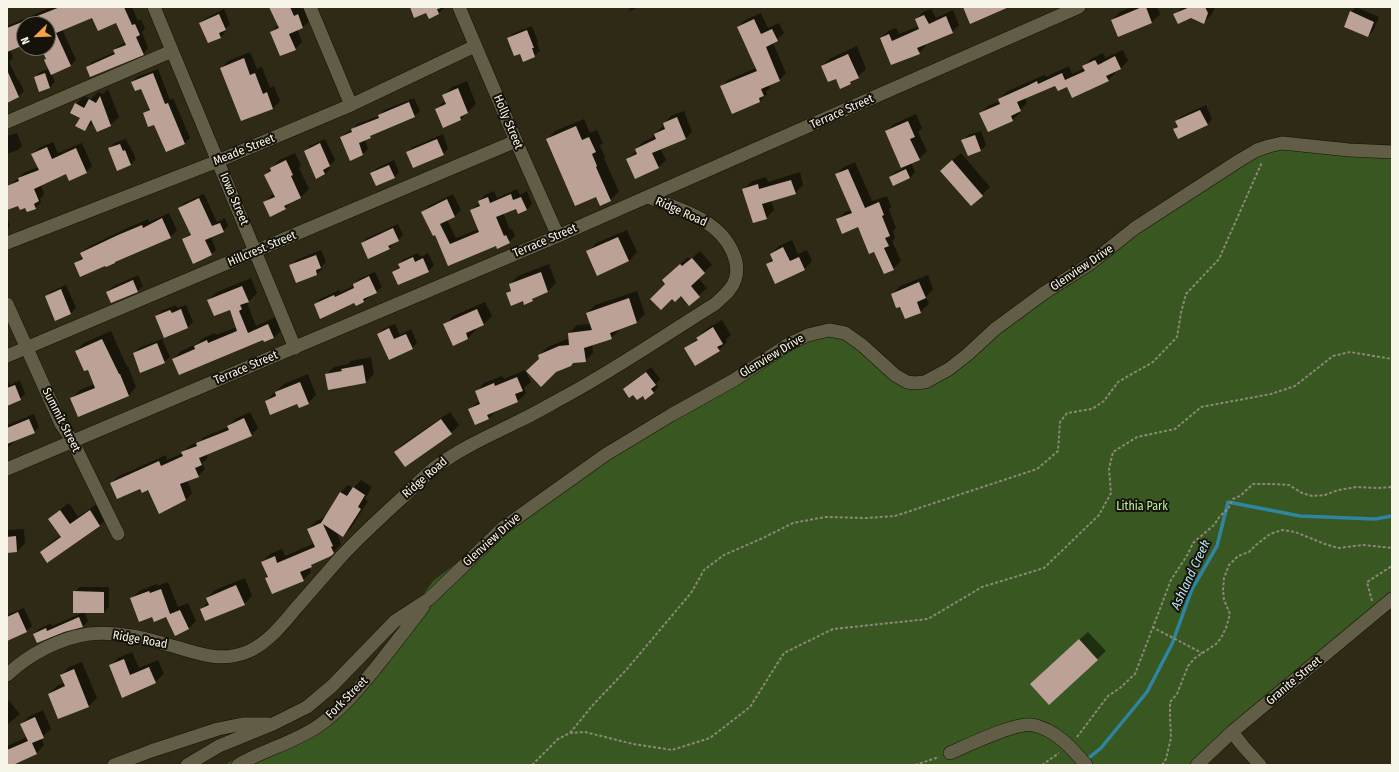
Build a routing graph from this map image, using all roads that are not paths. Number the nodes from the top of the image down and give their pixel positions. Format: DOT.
graph roads {
  1 [pos="154,7"];
  2 [pos="310,7"];
  3 [pos="459,7"];
  4 [pos="1080,7"];
  5 [pos="475,46"];
  6 [pos="172,51"];
  7 [pos="351,105"];
  8 [pos="7,122"];
  9 [pos="516,141"];
  10 [pos="1392,143"];
  11 [pos="1378,152"];
  12 [pos="1392,152"];
  13 [pos="218,161"];
  14 [pos="648,197"];
  15 [pos="558,236"];
  16 [pos="7,243"];
  17 [pos="256,252"];
  18 [pos="7,304"];
  19 [pos="27,348"];
  20 [pos="295,348"];
  21 [pos="7,356"];
  22 [pos="73,442"];
  23 [pos="7,469"];
  24 [pos="118,534"];
  25 [pos="429,599"];
  26 [pos="1392,599"];
  27 [pos="7,675"];
  28 [pos="273,724"];
  29 [pos="1232,732"];
  30 [pos="950,753"];
  31 [pos="1083,761"];
  32 [pos="114,765"];
  33 [pos="187,765"];
  34 [pos="238,765"];
  35 [pos="1197,765"];
  36 [pos="1260,765"];
  1 -- 6 [label="street, Iowa Street"];
  2 -- 7 [label="street"];
  3 -- 5 [label="street, Holly Street"];
  4 -- 14 [label="street, Terrace Street"];
  5 -- 7 [label="street, Meade Street"];
  5 -- 9 [label="street, Holly Street"];
  6 -- 8 [label="street"];
  6 -- 13 [label="street, Iowa Street"];
  7 -- 13 [label="street, Meade Street"];
  9 -- 15 [label="street, Holly Street"];
  9 -- 17 [label="street, Hillcrest Street"];
  10 -- 11 [label="street"];
  11 -- 12 [label="street, Glenview Drive"];
  11 -- 25 [label="street, Glenview Drive"];
  13 -- 16 [label="street, Meade Street"];
  13 -- 17 [label="street, Iowa Street"];
  14 -- 15 [label="street, Terrace Street"];
  14 -- 27 [label="street, Ridge Road"];
  15 -- 20 [label="street, Terrace Street"];
  17 -- 19 [label="street, Hillcrest Street"];
  17 -- 20 [label="street, Iowa Street"];
  18 -- 19 [label="street, Summit Street"];
  19 -- 21 [label="street, Hillcrest Street"];
  19 -- 22 [label="street, Summit Street"];
  20 -- 22 [label="street, Terrace Street"];
  22 -- 23 [label="street, Terrace Street"];
  22 -- 24 [label="street, Summit Street"];
  25 -- 28 [label="street, Glenview Drive"];
  25 -- 34 [label="street, Fork Street"];
  26 -- 29 [label="street, Granite Street"];
  28 -- 32 [label="street"];
  28 -- 33 [label="street, Glenview Drive"];
  29 -- 35 [label="street, Granite Street"];
  29 -- 36 [label="street"];
  30 -- 31 [label="street"];
}
